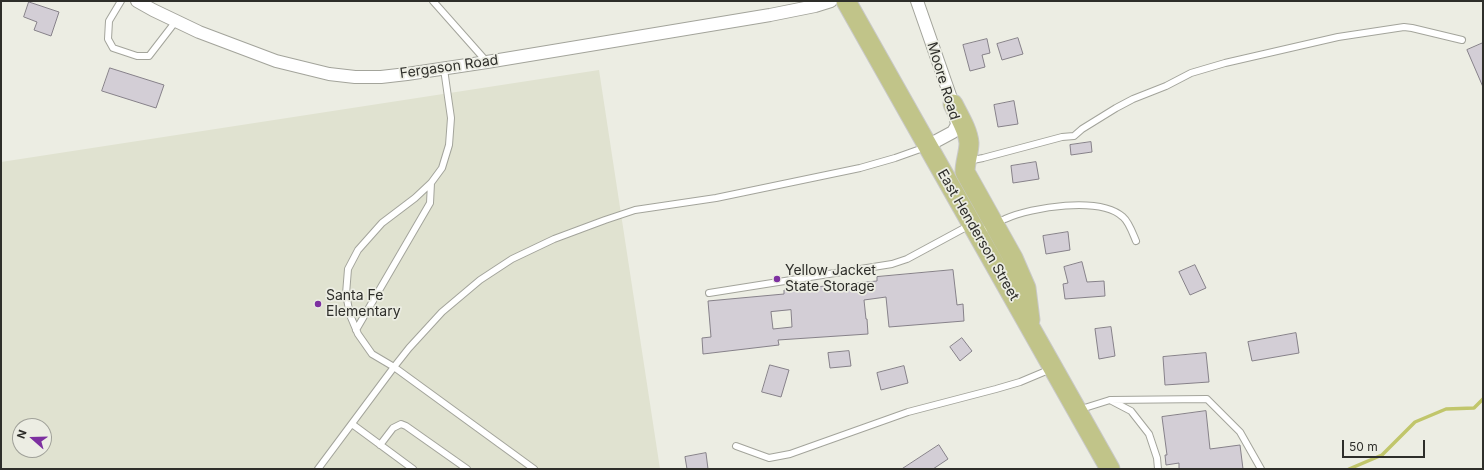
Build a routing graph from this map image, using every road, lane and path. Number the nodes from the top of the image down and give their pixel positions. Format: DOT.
graph roads {
  1 [pos="121,1"];
  2 [pos="137,1"];
  3 [pos="433,1"];
  4 [pos="831,1"];
  5 [pos="846,1"];
  6 [pos="917,1"];
  7 [pos="176,21"];
  8 [pos="1462,40"];
  9 [pos="487,62"];
  10 [pos="444,69"];
  11 [pos="953,104"];
  12 [pos="927,146"];
  13 [pos="967,159"];
  14 [pos="431,183"];
  15 [pos="994,224"];
  16 [pos="974,229"];
  17 [pos="1136,241"];
  18 [pos="709,293"];
  19 [pos="1031,329"];
  20 [pos="356,330"];
  21 [pos="394,367"];
  22 [pos="1053,368"];
  23 [pos="1110,400"];
  24 [pos="1076,410"];
  25 [pos="352,424"];
  26 [pos="380,445"];
  27 [pos="736,446"];
  28 [pos="318,469"];
  29 [pos="413,469"];
  30 [pos="467,469"];
  31 [pos="534,469"];
  32 [pos="1110,469"];
  33 [pos="1158,469"];
  34 [pos="1261,469"];
  1 -- 7 [label="lane"];
  2 -- 7 [label="street, Fergason Road"];
  3 -- 9 [label="lane"];
  4 -- 9 [label="street, Fergason Road"];
  5 -- 12 [label="main road, East Henderson Street"];
  6 -- 11 [label="street, Moore Road"];
  7 -- 10 [label="street, Fergason Road"];
  8 -- 13 [label="lane"];
  9 -- 10 [label="street, Fergason Road"];
  10 -- 14 [label="lane"];
  11 -- 12 [label="street, Moore Road"];
  11 -- 13 [label="main road"];
  12 -- 16 [label="main road, East Henderson Street"];
  12 -- 21 [label="lane"];
  13 -- 15 [label="main road"];
  14 -- 20 [label="lane"];
  14 -- 20 [label="lane"];
  15 -- 16 [label="lane"];
  15 -- 17 [label="lane"];
  15 -- 19 [label="main road"];
  16 -- 18 [label="lane"];
  16 -- 19 [label="main road, East Henderson Street"];
  19 -- 22 [label="main road, East Henderson Street"];
  20 -- 21 [label="lane"];
  21 -- 25 [label="lane"];
  21 -- 31 [label="lane"];
  22 -- 24 [label="main road, East Henderson Street"];
  22 -- 27 [label="lane"];
  23 -- 24 [label="lane"];
  23 -- 33 [label="lane"];
  23 -- 34 [label="lane"];
  24 -- 32 [label="main road, East Henderson Street"];
  25 -- 26 [label="lane"];
  25 -- 28 [label="lane"];
  26 -- 29 [label="lane"];
  26 -- 30 [label="lane"];
}
